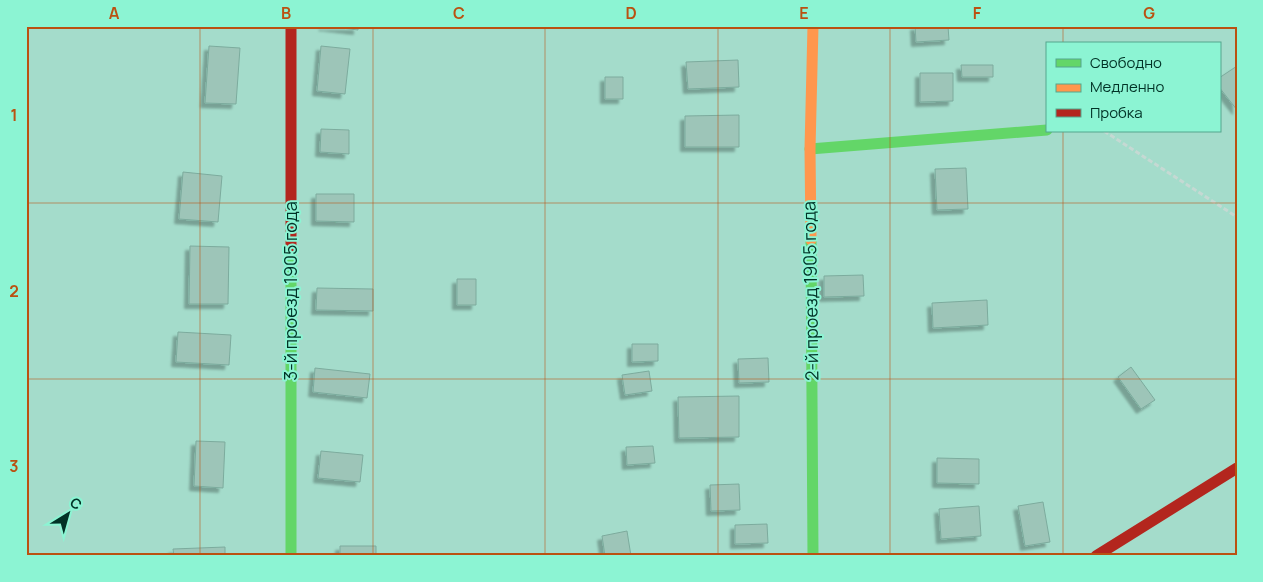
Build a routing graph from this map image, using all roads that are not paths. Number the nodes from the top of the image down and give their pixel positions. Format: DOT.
graph roads {
  1 [pos="291,26"];
  2 [pos="813,26"];
  3 [pos="1046,130"];
  4 [pos="810,149"];
  5 [pos="1237,468"];
  6 [pos="291,556"];
  7 [pos="814,556"];
  8 [pos="1096,556"];
  1 -- 6 [label="street, 3-й проезд 1905 года"];
  2 -- 4 [label="street, 2-й проезд 1905 года"];
  3 -- 4 [label="street"];
  4 -- 7 [label="street, 2-й проезд 1905 года"];
  5 -- 8 [label="street"];
}
